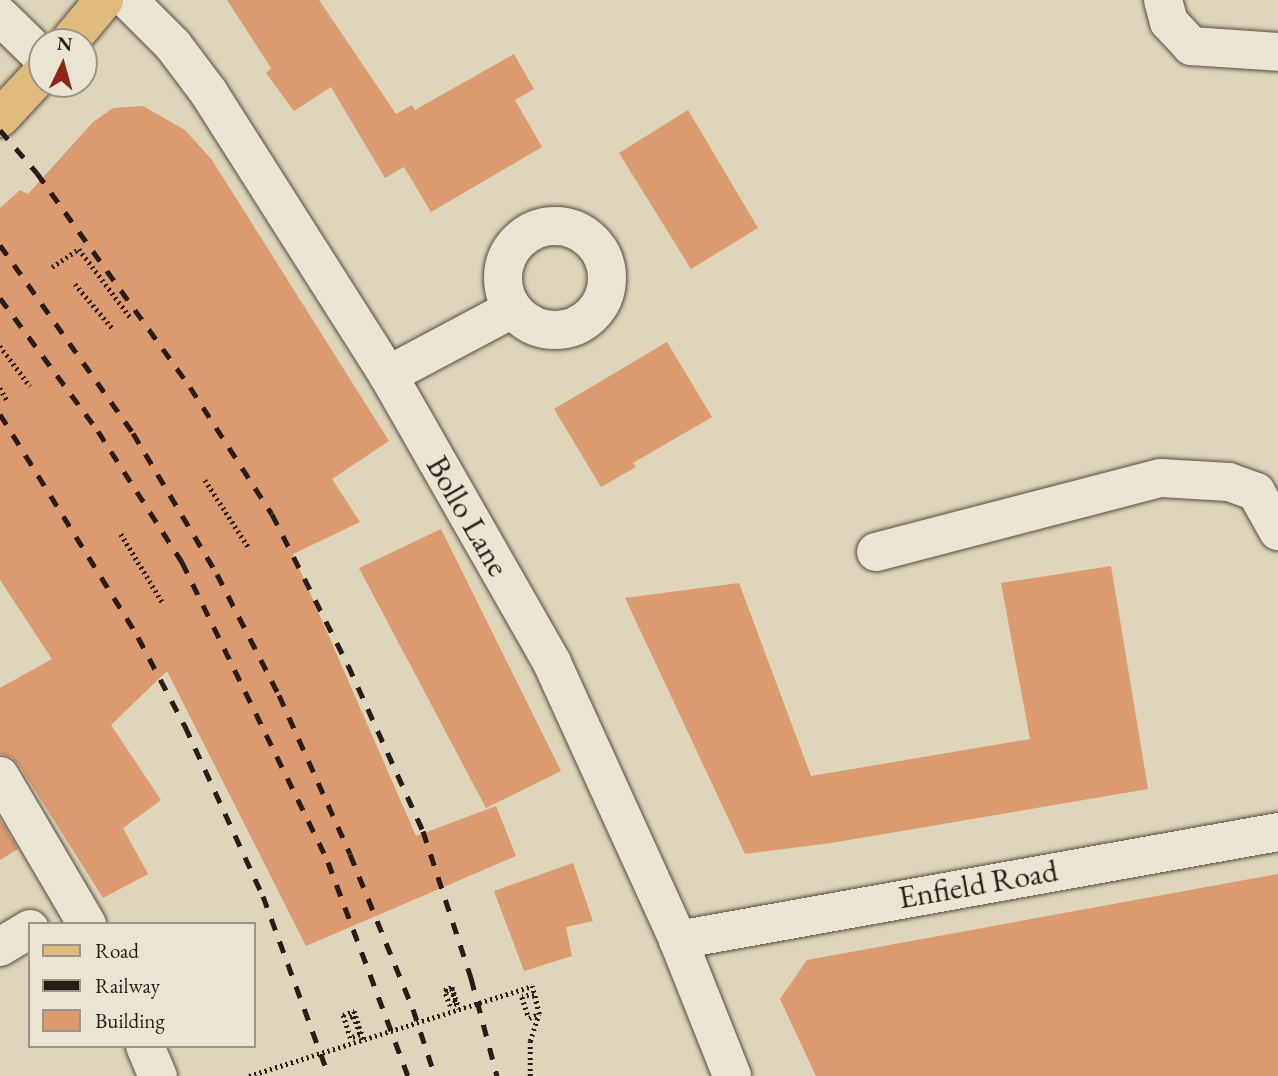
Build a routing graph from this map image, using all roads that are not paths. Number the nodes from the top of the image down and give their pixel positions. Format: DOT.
graph roads {
  1 [pos="104,0"];
  2 [pos="128,0"];
  3 [pos="1163,0"];
  4 [pos="0,16"];
  5 [pos="81,28"];
  6 [pos="1278,52"];
  7 [pos="28,55"];
  8 [pos="28,84"];
  9 [pos="0,118"];
  10 [pos="512,309"];
  11 [pos="388,375"];
  12 [pos="1278,531"];
  13 [pos="876,552"];
  14 [pos="0,776"];
  15 [pos="1278,832"];
  16 [pos="87,922"];
  17 [pos="28,930"];
  18 [pos="678,940"];
  19 [pos="0,947"];
  20 [pos="146,1048"];
  21 [pos="158,1076"];
  22 [pos="732,1076"];
  1 -- 5 [label="main road"];
  2 -- 11 [label="street, Bollo Lane"];
  3 -- 6 [label="street"];
  4 -- 7 [label="street"];
  8 -- 9 [label="main road"];
  10 -- 11 [label="street"];
  11 -- 18 [label="street, Bollo Lane"];
  12 -- 13 [label="street"];
  14 -- 16 [label="street"];
  15 -- 18 [label="street, Enfield Road"];
  17 -- 19 [label="street"];
  18 -- 22 [label="street, Bollo Lane"];
  20 -- 21 [label="street"];
}
